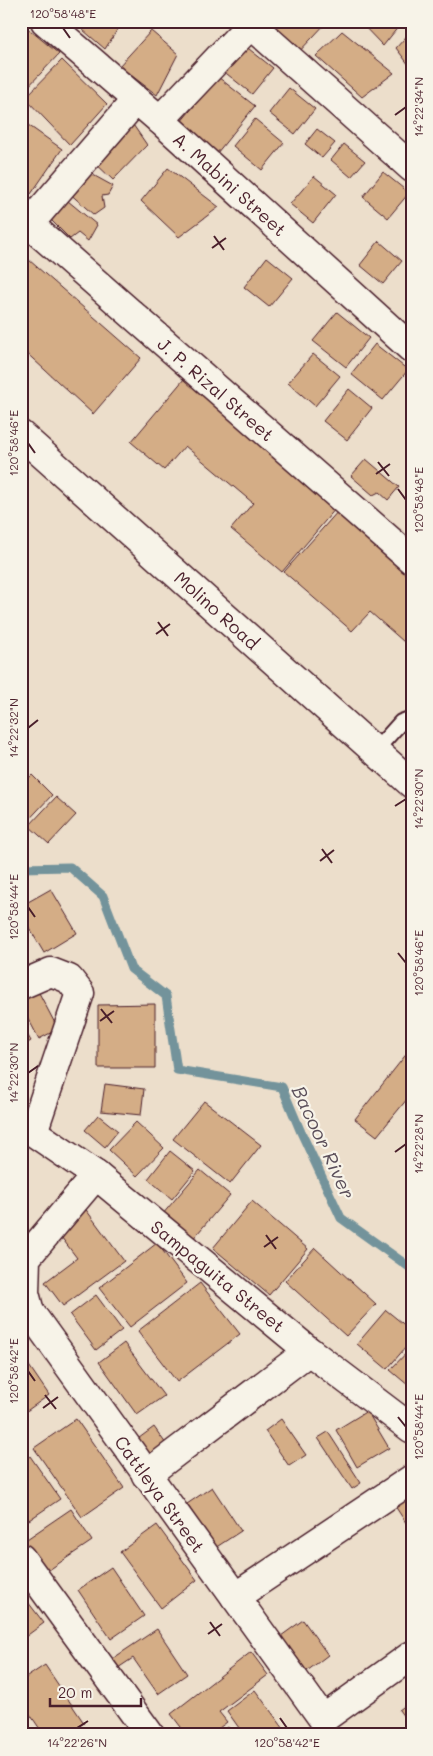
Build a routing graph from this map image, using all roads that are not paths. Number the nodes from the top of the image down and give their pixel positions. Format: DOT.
graph roads {
  1 [pos="46,21"];
  2 [pos="251,22"];
  3 [pos="136,100"];
  4 [pos="160,120"];
  5 [pos="412,168"];
  6 [pos="25,220"];
  7 [pos="412,349"];
  8 [pos="21,435"];
  9 [pos="412,560"];
  10 [pos="412,718"];
  11 [pos="375,751"];
  12 [pos="412,784"];
  13 [pos="21,985"];
  14 [pos="27,1130"];
  15 [pos="96,1176"];
  16 [pos="309,1351"];
  17 [pos="412,1429"];
  18 [pos="146,1475"];
  19 [pos="412,1479"];
  20 [pos="21,1558"];
  21 [pos="235,1597"];
  22 [pos="412,1656"];
  23 [pos="150,1735"];
  1 -- 3 [label="street, A. Mabini Street"];
  2 -- 4 [label="street"];
  2 -- 5 [label="street"];
  3 -- 4 [label="street, A. Mabini Street"];
  3 -- 6 [label="street"];
  4 -- 7 [label="street, A. Mabini Street"];
  6 -- 9 [label="street, J. P. Rizal Street"];
  8 -- 11 [label="street, Molino Road"];
  10 -- 11 [label="lane"];
  11 -- 12 [label="street, Molino Road"];
  13 -- 14 [label="street"];
  14 -- 15 [label="street, Sampaguita Street"];
  15 -- 16 [label="street, Sampaguita Street"];
  15 -- 18 [label="street, Cattleya Street"];
  16 -- 17 [label="street, Sampaguita Street"];
  16 -- 18 [label="street"];
  18 -- 21 [label="street, Cattleya Street"];
  19 -- 21 [label="street"];
  20 -- 23 [label="street"];
  21 -- 22 [label="street, Cattleya Street"];
}
